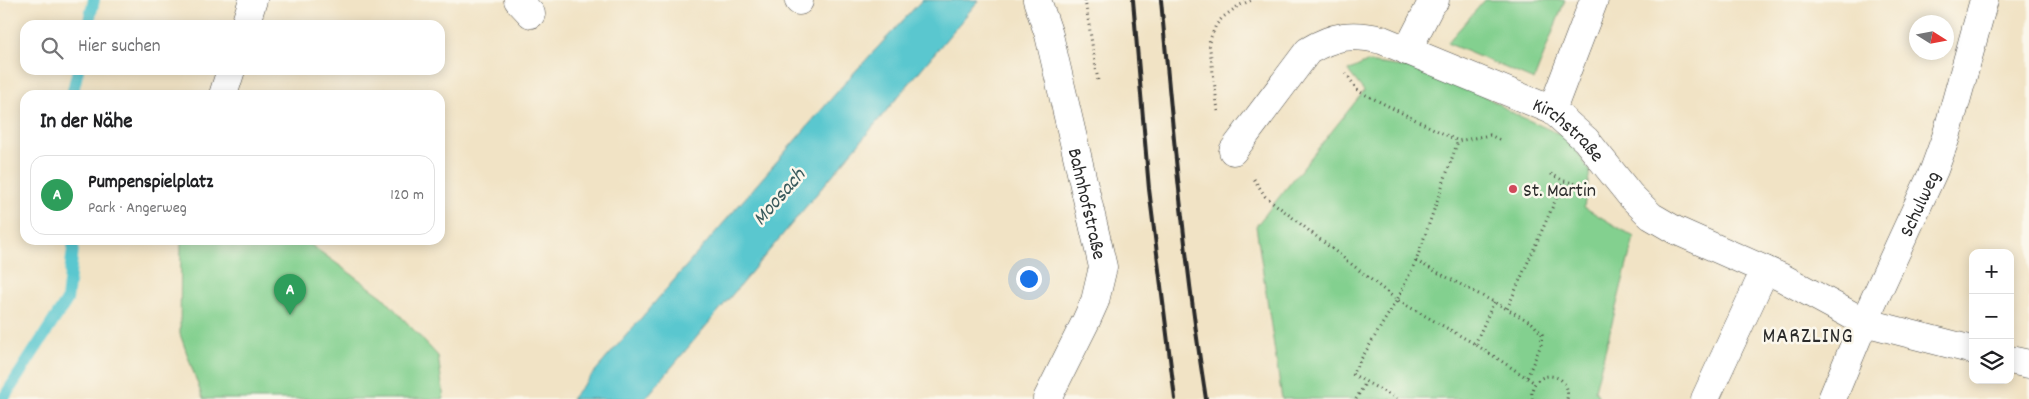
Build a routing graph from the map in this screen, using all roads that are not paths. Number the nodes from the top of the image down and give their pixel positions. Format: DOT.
graph roads {
  1 [pos="253,0"];
  2 [pos="1037,0"];
  3 [pos="1436,0"];
  4 [pos="1594,0"];
  5 [pos="1984,0"];
  6 [pos="247,20"];
  7 [pos="1407,51"];
  8 [pos="229,75"];
  9 [pos="225,90"];
  10 [pos="1552,110"];
  11 [pos="1233,151"];
  12 [pos="1765,270"];
  13 [pos="1864,322"];
  14 [pos="1969,349"];
  15 [pos="2014,361"];
  16 [pos="2029,364"];
  17 [pos="1047,399"];
  18 [pos="1705,399"];
  19 [pos="1832,399"];
  1 -- 6 [label="street"];
  2 -- 17 [label="street, Bahnhofstraße"];
  3 -- 7 [label="street"];
  4 -- 10 [label="street"];
  5 -- 13 [label="street, Schulweg"];
  7 -- 10 [label="street, Kirchstraße"];
  7 -- 11 [label="street, Kirchstraße"];
  8 -- 9 [label="street"];
  10 -- 12 [label="street, Kirchstraße"];
  12 -- 13 [label="street, Kirchstraße"];
  12 -- 18 [label="street"];
  13 -- 14 [label="street, Kirchstraße"];
  13 -- 19 [label="street, Schulweg"];
  15 -- 16 [label="street"];
}
